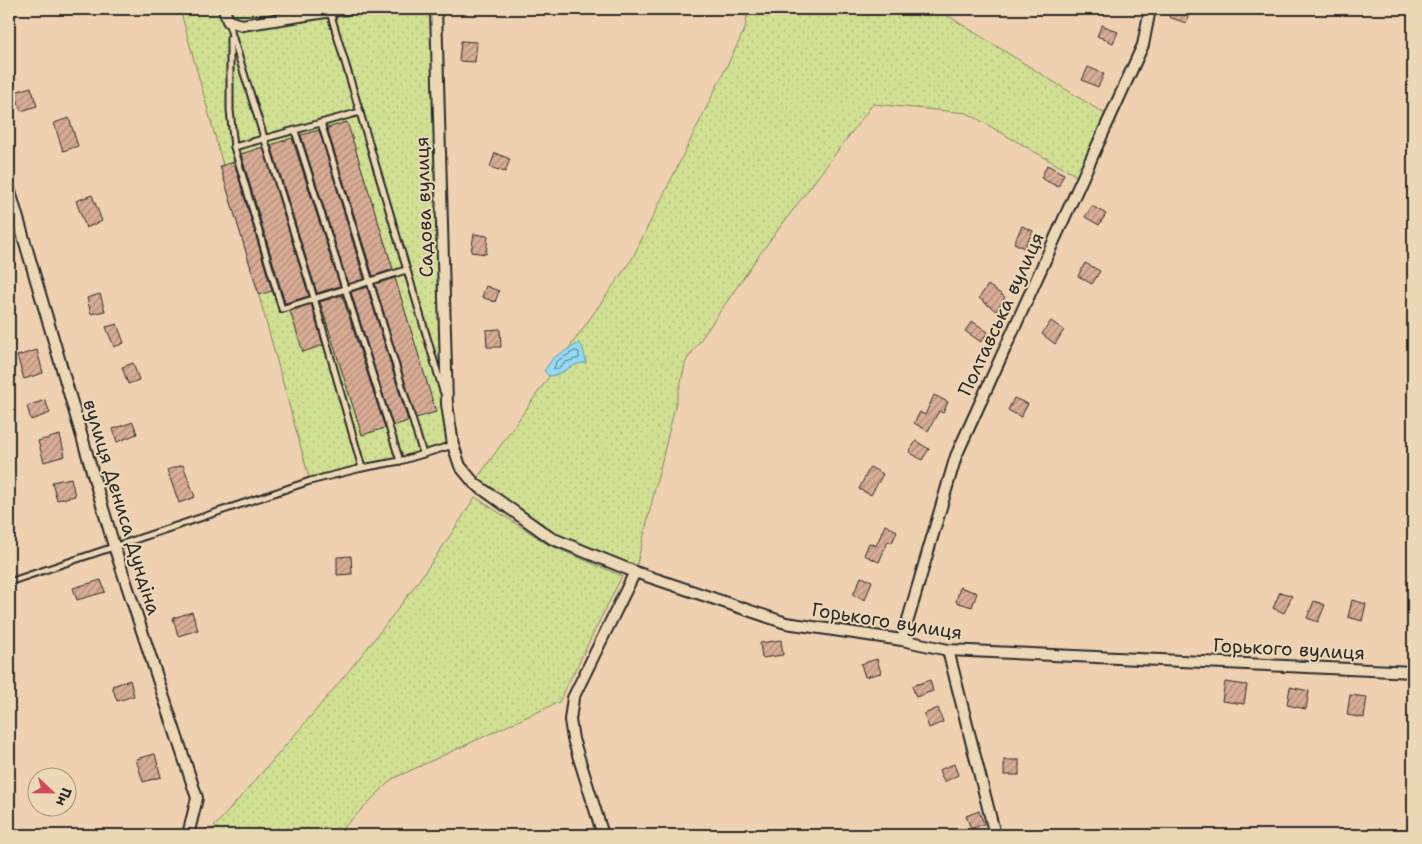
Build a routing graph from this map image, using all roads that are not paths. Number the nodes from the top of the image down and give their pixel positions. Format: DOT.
graph roads {
  1 [pos="224,9"];
  2 [pos="345,9"];
  3 [pos="436,9"];
  4 [pos="1150,9"];
  5 [pos="330,12"];
  6 [pos="229,25"];
  7 [pos="360,112"];
  8 [pos="321,123"];
  9 [pos="295,131"];
  10 [pos="265,139"];
  11 [pos="234,147"];
  12 [pos="9,188"];
  13 [pos="406,270"];
  14 [pos="370,282"];
  15 [pos="346,289"];
  16 [pos="314,298"];
  17 [pos="447,404"];
  18 [pos="453,445"];
  19 [pos="423,454"];
  20 [pos="400,461"];
  21 [pos="362,468"];
  22 [pos="114,546"];
  23 [pos="635,572"];
  24 [pos="9,582"];
  25 [pos="902,640"];
  26 [pos="948,650"];
  27 [pos="1413,672"];
  28 [pos="188,835"];
  29 [pos="603,835"];
  30 [pos="995,835"];
  1 -- 6 [label="street"];
  2 -- 5 [label="street"];
  3 -- 17 [label="street, Садова вулиця"];
  4 -- 25 [label="street, Полтавська вулиця"];
  5 -- 6 [label="street"];
  5 -- 7 [label="lane"];
  6 -- 10 [label="lane"];
  6 -- 11 [label="lane"];
  7 -- 8 [label="lane"];
  7 -- 13 [label="lane"];
  8 -- 9 [label="lane"];
  8 -- 14 [label="lane"];
  9 -- 10 [label="lane"];
  9 -- 15 [label="lane"];
  10 -- 11 [label="lane"];
  10 -- 16 [label="lane"];
  11 -- 16 [label="lane"];
  12 -- 22 [label="street, вулиця Дениса Дундіна"];
  13 -- 14 [label="lane"];
  13 -- 17 [label="lane"];
  14 -- 15 [label="lane"];
  14 -- 19 [label="lane"];
  15 -- 16 [label="lane"];
  15 -- 20 [label="lane"];
  16 -- 21 [label="lane"];
  17 -- 18 [label="street, Горького вулиця"];
  18 -- 19 [label="lane"];
  18 -- 23 [label="street, Горького вулиця"];
  19 -- 20 [label="lane"];
  20 -- 21 [label="lane"];
  21 -- 22 [label="lane"];
  22 -- 24 [label="lane"];
  22 -- 28 [label="street, вулиця Дениса Дундіна"];
  23 -- 25 [label="street, Горького вулиця"];
  23 -- 29 [label="street"];
  25 -- 26 [label="street, Горького вулиця"];
  26 -- 27 [label="street, Горького вулиця"];
  26 -- 30 [label="street"];
}
